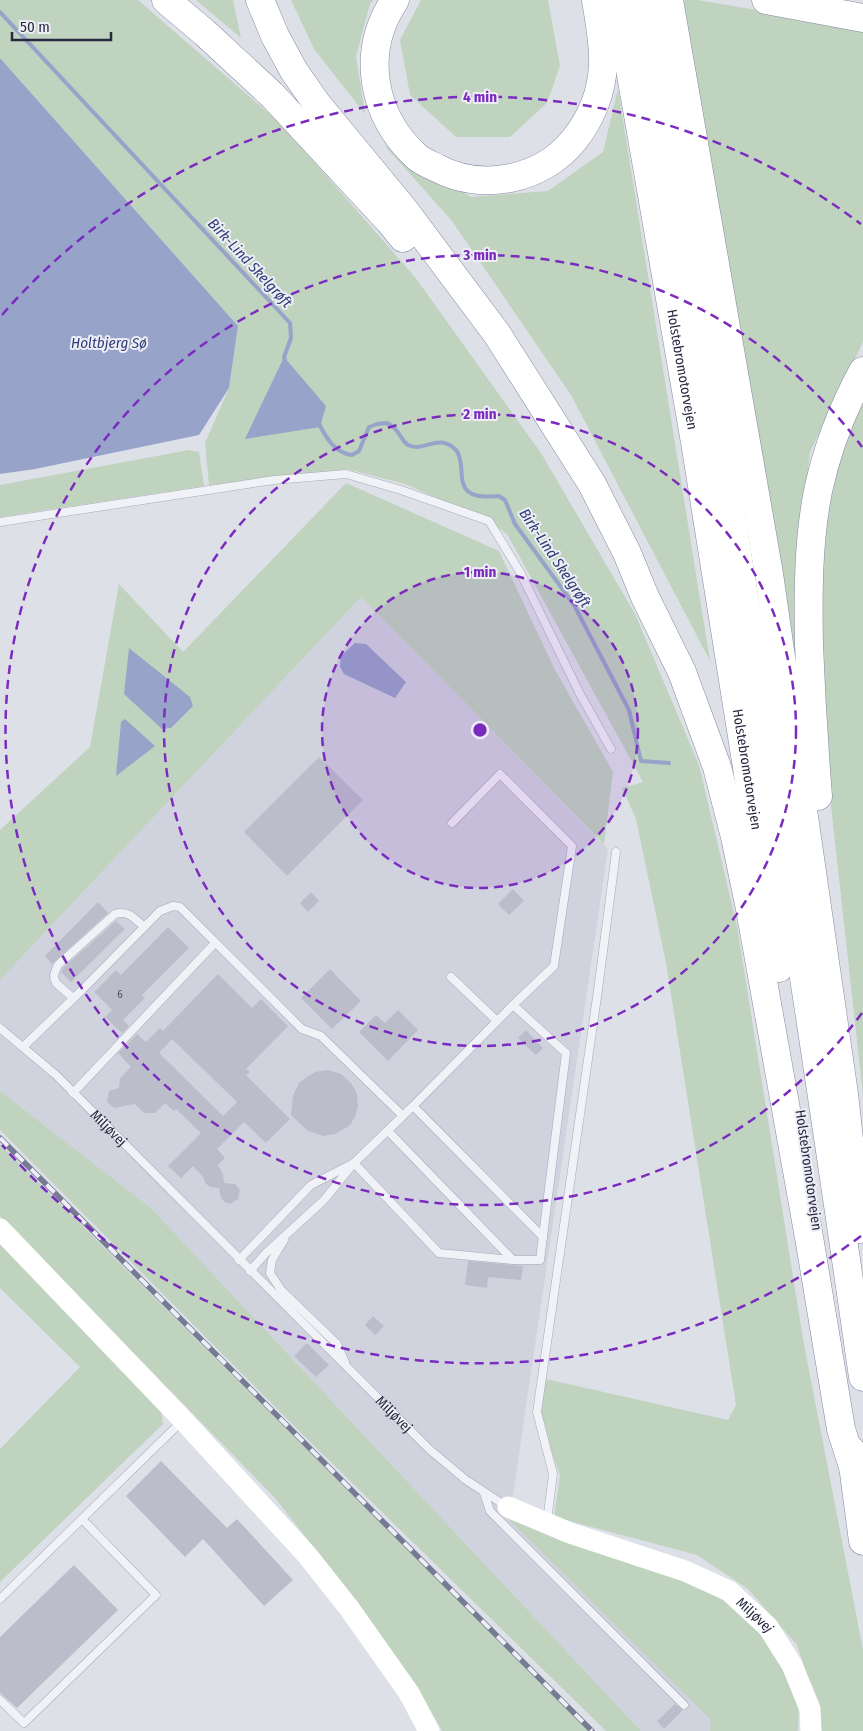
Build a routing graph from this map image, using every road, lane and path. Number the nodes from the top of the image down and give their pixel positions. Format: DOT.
graph roads {
  1 [pos="166,0"];
  2 [pos="260,0"];
  3 [pos="395,0"];
  4 [pos="766,0"];
  5 [pos="843,0"];
  6 [pos="863,4"];
  7 [pos="620,7"];
  8 [pos="670,8"];
  9 [pos="863,18"];
  10 [pos="863,371"];
  11 [pos="0,522"];
  12 [pos="645,597"];
  13 [pos="611,749"];
  14 [pos="452,822"];
  15 [pos="616,852"];
  16 [pos="143,926"];
  17 [pos="215,943"];
  18 [pos="451,978"];
  19 [pos="73,998"];
  20 [pos="513,1005"];
  21 [pos="497,1021"];
  22 [pos="0,1028"];
  23 [pos="23,1047"];
  24 [pos="73,1093"];
  25 [pos="844,1094"];
  26 [pos="413,1106"];
  27 [pos="403,1116"];
  28 [pos="388,1131"];
  29 [pos="354,1163"];
  30 [pos="0,1230"];
  31 [pos="289,1232"];
  32 [pos="543,1237"];
  33 [pos="239,1260"];
  34 [pos="513,1260"];
  35 [pos="863,1266"];
  36 [pos="250,1271"];
  37 [pos="346,1367"];
  38 [pos="863,1377"];
  39 [pos="183,1420"];
  40 [pos="853,1468"];
  41 [pos="484,1493"];
  42 [pos="508,1507"];
  43 [pos="82,1519"];
  44 [pos="547,1523"];
  45 [pos="863,1542"];
  46 [pos="0,1599"];
  47 [pos="0,1700"];
  48 [pos="684,1705"];
  49 [pos="429,1731"];
  50 [pos="811,1731"];
  1 -- 12 [label="highway"];
  2 -- 12 [label="highway"];
  3 -- 7 [label="highway"];
  4 -- 9 [label="highway"];
  5 -- 6 [label="highway"];
  7 -- 38 [label="highway, Holstebromotorvejen"];
  7 -- 40 [label="highway, Holstebromotorvejen"];
  8 -- 25 [label="highway"];
  10 -- 25 [label="highway"];
  11 -- 13 [label="lane"];
  12 -- 40 [label="highway"];
  14 -- 20 [label="lane"];
  15 -- 44 [label="lane"];
  16 -- 17 [label="lane"];
  16 -- 19 [label="lane"];
  16 -- 19 [label="lane"];
  17 -- 24 [label="lane"];
  17 -- 27 [label="lane"];
  18 -- 21 [label="lane"];
  19 -- 23 [label="lane"];
  20 -- 21 [label="lane"];
  20 -- 32 [label="lane"];
  21 -- 26 [label="lane"];
  22 -- 23 [label="lane, Miljøvej"];
  23 -- 24 [label="lane, Miljøvej"];
  24 -- 33 [label="lane, Miljøvej"];
  25 -- 35 [label="highway"];
  26 -- 27 [label="lane"];
  26 -- 32 [label="lane"];
  27 -- 28 [label="lane"];
  28 -- 29 [label="lane"];
  28 -- 34 [label="lane"];
  29 -- 31 [label="lane"];
  29 -- 33 [label="lane"];
  29 -- 34 [label="lane"];
  30 -- 39 [label="street"];
  31 -- 36 [label="lane"];
  31 -- 37 [label="lane"];
  32 -- 34 [label="lane"];
  33 -- 36 [label="lane, Miljøvej"];
  36 -- 37 [label="lane, Miljøvej"];
  37 -- 41 [label="lane, Miljøvej"];
  39 -- 43 [label="lane"];
  39 -- 49 [label="street"];
  40 -- 45 [label="highway, Holstebromotorvejen"];
  41 -- 42 [label="lane, Miljøvej"];
  41 -- 48 [label="lane"];
  42 -- 44 [label="street, Miljøvej"];
  43 -- 46 [label="lane"];
  43 -- 47 [label="lane"];
  44 -- 50 [label="street, Miljøvej"];
}
